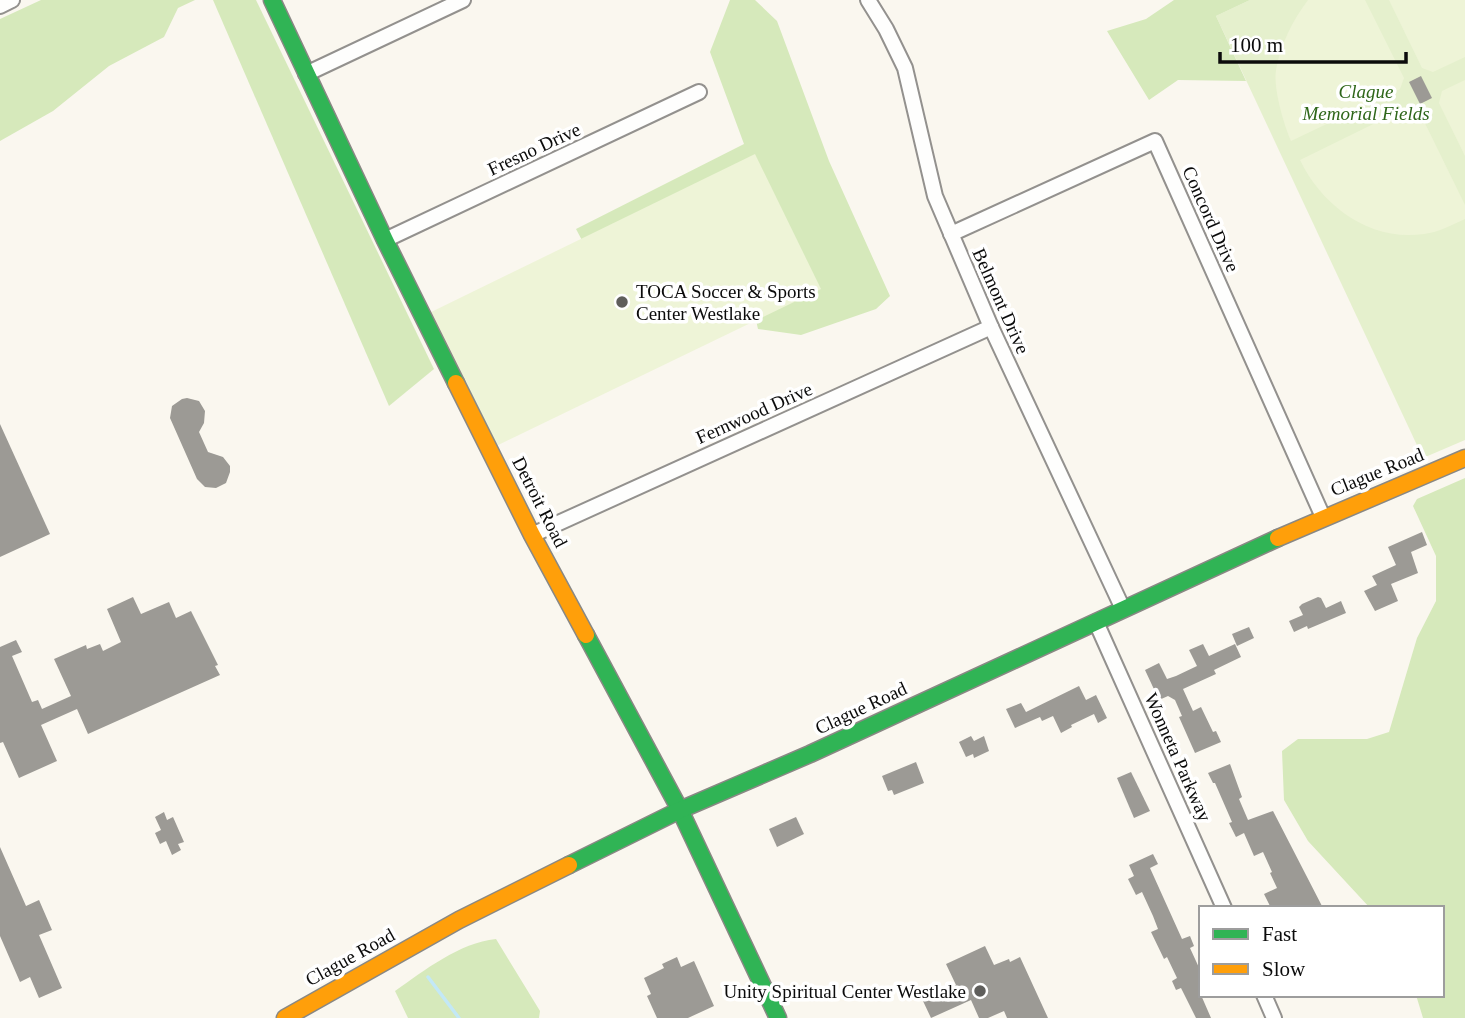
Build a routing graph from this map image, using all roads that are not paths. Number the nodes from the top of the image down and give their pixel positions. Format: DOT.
graph roads {
  1 [pos="12,0"];
  2 [pos="272,0"];
  3 [pos="463,0"];
  4 [pos="868,0"];
  5 [pos="0,6"];
  6 [pos="306,74"];
  7 [pos="699,92"];
  8 [pos="951,234"];
  9 [pos="385,240"];
  10 [pos="991,327"];
  11 [pos="1465,458"];
  12 [pos="1323,517"];
  13 [pos="533,535"];
  14 [pos="1123,609"];
  15 [pos="1096,622"];
  16 [pos="680,810"];
  17 [pos="1223,906"];
  18 [pos="1265,997"];
  19 [pos="285,1018"];
  20 [pos="778,1018"];
  21 [pos="1274,1018"];
  1 -- 5 [label="street"];
  2 -- 6 [label="main road, Detroit Road"];
  3 -- 6 [label="street"];
  4 -- 8 [label="street, Belmont Drive"];
  6 -- 9 [label="main road, Detroit Road"];
  7 -- 9 [label="street, Fresno Drive"];
  8 -- 10 [label="street, Belmont Drive"];
  8 -- 12 [label="street, Concord Drive"];
  9 -- 13 [label="main road, Detroit Road"];
  10 -- 13 [label="street, Fernwood Drive"];
  10 -- 14 [label="street, Belmont Drive"];
  11 -- 12 [label="main road, Clague Road"];
  12 -- 14 [label="main road, Clague Road"];
  13 -- 16 [label="main road, Detroit Road"];
  14 -- 15 [label="main road, Clague Road"];
  15 -- 16 [label="main road, Clague Road"];
  15 -- 17 [label="street, Wonneta Parkway"];
  16 -- 19 [label="main road, Clague Road"];
  16 -- 20 [label="main road, Detroit Road"];
  18 -- 21 [label="street"];
}
